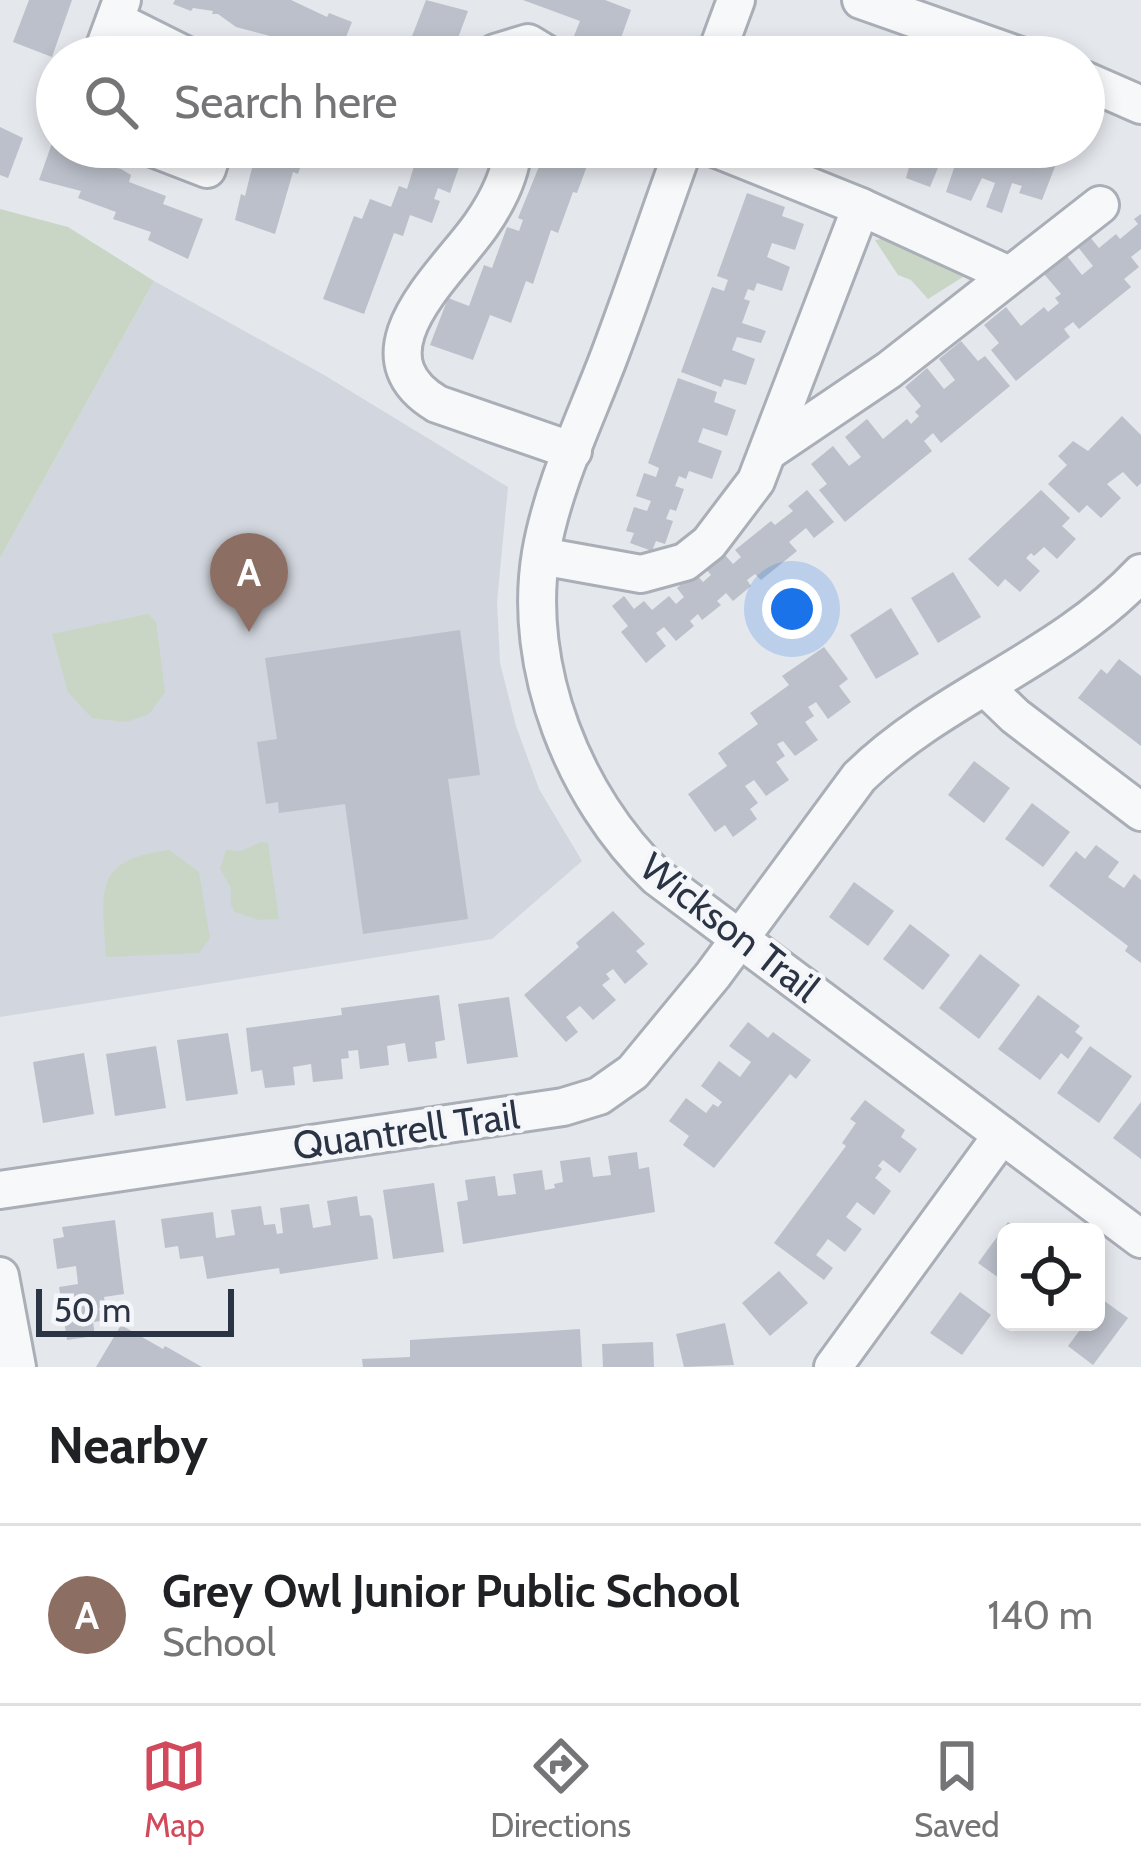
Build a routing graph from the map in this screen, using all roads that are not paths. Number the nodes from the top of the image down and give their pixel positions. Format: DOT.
graph roads {
  1 [pos="736,0"];
  2 [pos="861,0"];
  3 [pos="119,10"];
  4 [pos="158,36"];
  5 [pos="723,36"];
  6 [pos="963,36"];
  7 [pos="1105,89"];
  8 [pos="1141,105"];
  9 [pos="511,168"];
  10 [pos="676,168"];
  11 [pos="764,168"];
  12 [pos="1100,205"];
  13 [pos="862,207"];
  14 [pos="1007,274"];
  15 [pos="572,451"];
  16 [pos="769,451"];
  17 [pos="541,556"];
  18 [pos="1141,573"];
  19 [pos="986,688"];
  20 [pos="1141,812"];
  21 [pos="740,938"];
  22 [pos="1001,1135"];
  23 [pos="0,1190"];
  24 [pos="1141,1239"];
  25 [pos="0,1276"];
  26 [pos="16,1367"];
  27 [pos="833,1367"];
  1 -- 5 [label="street"];
  2 -- 6 [label="street"];
  3 -- 4 [label="street"];
  7 -- 8 [label="street"];
  9 -- 15 [label="street"];
  10 -- 15 [label="street, Wickson Trail"];
  11 -- 13 [label="street"];
  12 -- 14 [label="street"];
  13 -- 14 [label="street"];
  13 -- 16 [label="street"];
  14 -- 16 [label="street"];
  15 -- 17 [label="street, Wickson Trail"];
  16 -- 17 [label="street"];
  17 -- 21 [label="street, Wickson Trail"];
  18 -- 19 [label="street, Quantrell Trail"];
  19 -- 20 [label="street"];
  19 -- 21 [label="street, Quantrell Trail"];
  21 -- 22 [label="street, Wickson Trail"];
  21 -- 23 [label="street, Quantrell Trail"];
  22 -- 24 [label="street, Wickson Trail"];
  22 -- 27 [label="street"];
  25 -- 26 [label="street"];
}
